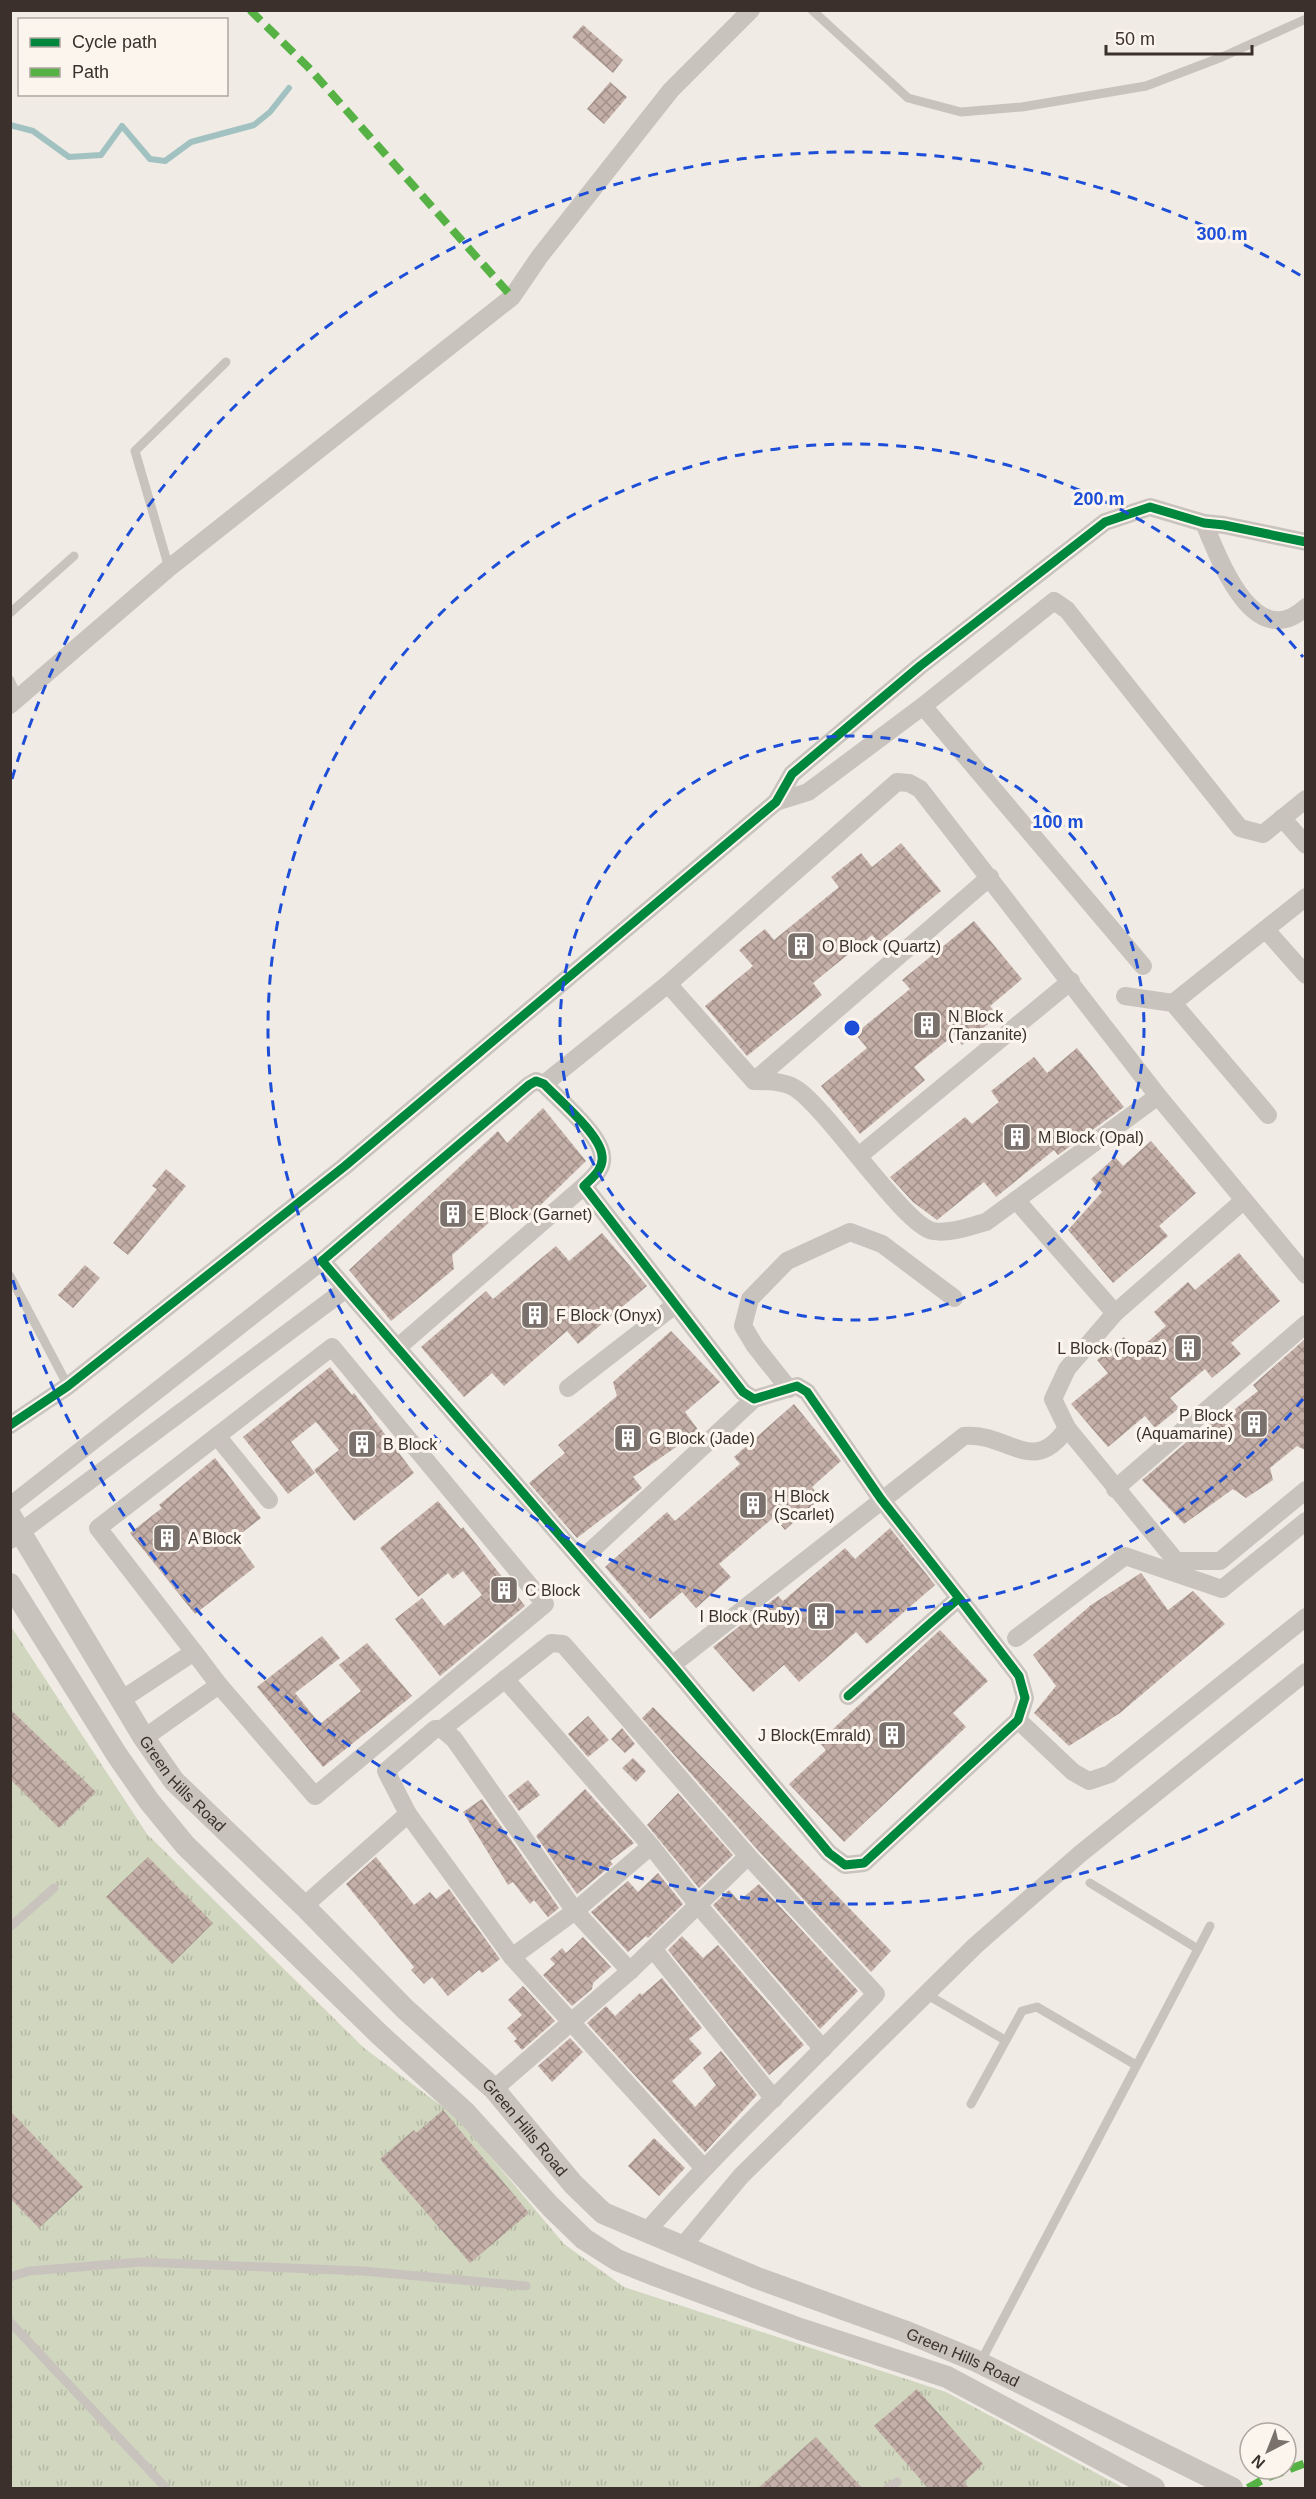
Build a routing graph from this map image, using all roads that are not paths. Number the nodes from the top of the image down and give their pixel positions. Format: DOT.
graph roads {
  1 [pos="751,10"];
  2 [pos="812,10"];
  3 [pos="1305,19"];
  4 [pos="226,362"];
  5 [pos="1204,523"];
  6 [pos="1305,542"];
  7 [pos="74,556"];
  8 [pos="169,568"];
  9 [pos="1305,607"];
  10 [pos="10,613"];
  11 [pos="10,680"];
  12 [pos="14,702"];
  13 [pos="923,706"];
  14 [pos="1305,799"];
  15 [pos="776,802"];
  16 [pos="1282,818"];
  17 [pos="1305,845"];
  18 [pos="990,877"];
  19 [pos="1305,897"];
  20 [pos="1266,930"];
  21 [pos="1143,966"];
  22 [pos="1305,975"];
  23 [pos="1071,981"];
  24 [pos="668,984"];
  25 [pos="1125,996"];
  26 [pos="1173,1003"];
  27 [pos="753,1081"];
  28 [pos="544,1084"];
  29 [pos="1158,1096"];
  30 [pos="1268,1115"];
  31 [pos="860,1155"];
  32 [pos="584,1186"];
  33 [pos="1016,1200"];
  34 [pos="1243,1201"];
  35 [pos="322,1261"];
  36 [pos="1305,1275"];
  37 [pos="10,1276"];
  38 [pos="346,1289"];
  39 [pos="954,1298"];
  40 [pos="675,1305"];
  41 [pos="1115,1313"];
  42 [pos="1305,1324"];
  43 [pos="397,1348"];
  44 [pos="176,1375"];
  45 [pos="68,1386"];
  46 [pos="568,1388"];
  47 [pos="789,1389"];
  48 [pos="754,1399"];
  49 [pos="195,1400"];
  50 [pos="10,1425"];
  51 [pos="1067,1428"];
  52 [pos="218,1436"];
  53 [pos="1115,1489"];
  54 [pos="1305,1490"];
  55 [pos="881,1499"];
  56 [pos="269,1500"];
  57 [pos="10,1506"];
  58 [pos="10,1515"];
  59 [pos="1305,1521"];
  60 [pos="17,1537"];
  61 [pos="581,1560"];
  62 [pos="10,1584"];
  63 [pos="959,1598"];
  64 [pos="1305,1617"];
  65 [pos="1016,1638"];
  66 [pos="194,1652"];
  67 [pos="672,1665"];
  68 [pos="1305,1672"];
  69 [pos="505,1679"];
  70 [pos="219,1685"];
  71 [pos="848,1696"];
  72 [pos="121,1700"];
  73 [pos="1018,1720"];
  74 [pos="442,1729"];
  75 [pos="144,1738"];
  76 [pos="408,1814"];
  77 [pos="651,1846"];
  78 [pos="747,1856"];
  79 [pos="1090,1883"];
  80 [pos="54,1888"];
  81 [pos="698,1905"];
  82 [pos="304,1906"];
  83 [pos="575,1911"];
  84 [pos="1210,1926"];
  85 [pos="10,1927"];
  86 [pos="653,1949"];
  87 [pos="1198,1949"];
  88 [pos="512,1957"];
  89 [pos="630,1971"];
  90 [pos="926,1994"];
  91 [pos="572,2024"];
  92 [pos="1005,2040"];
  93 [pos="823,2049"];
  94 [pos="1137,2065"];
  95 [pos="494,2089"];
  96 [pos="774,2099"];
  97 [pos="971,2104"];
  98 [pos="703,2167"];
  99 [pos="646,2232"];
  100 [pos="682,2247"];
  101 [pos="10,2277"];
  102 [pos="526,2286"];
  103 [pos="809,2298"];
  104 [pos="10,2322"];
  105 [pos="800,2329"];
  106 [pos="980,2363"];
  107 [pos="897,2482"];
  108 [pos="166,2488"];
  109 [pos="888,2488"];
  110 [pos="1154,2488"];
  111 [pos="1232,2488"];
  1 -- 8 [label="street"];
  2 -- 3 [label="lane"];
  4 -- 8 [label="lane"];
  5 -- 6 [label="street"];
  5 -- 9 [label="street"];
  5 -- 15 [label="street"];
  7 -- 10 [label="lane"];
  8 -- 12 [label="street"];
  11 -- 12 [label="lane"];
  13 -- 15 [label="street"];
  13 -- 16 [label="street"];
  13 -- 21 [label="street"];
  14 -- 16 [label="street"];
  15 -- 45 [label="street"];
  16 -- 17 [label="street"];
  18 -- 23 [label="street"];
  18 -- 24 [label="street"];
  18 -- 27 [label="street"];
  19 -- 20 [label="street"];
  20 -- 22 [label="street"];
  20 -- 26 [label="street"];
  23 -- 29 [label="street"];
  23 -- 31 [label="street"];
  24 -- 27 [label="street"];
  24 -- 28 [label="street"];
  25 -- 26 [label="street"];
  26 -- 30 [label="street"];
  27 -- 31 [label="street"];
  28 -- 32 [label="street"];
  28 -- 35 [label="street"];
  29 -- 33 [label="street"];
  29 -- 34 [label="street"];
  31 -- 33 [label="street"];
  32 -- 40 [label="street"];
  32 -- 43 [label="street"];
  33 -- 41 [label="street"];
  34 -- 36 [label="street"];
  34 -- 41 [label="street"];
  35 -- 38 [label="street"];
  35 -- 44 [label="street"];
  37 -- 45 [label="lane"];
  38 -- 43 [label="street"];
  38 -- 49 [label="street"];
  39 -- 47 [label="street"];
  40 -- 46 [label="street"];
  40 -- 48 [label="street"];
  41 -- 51 [label="street"];
  42 -- 53 [label="street"];
  43 -- 61 [label="street"];
  44 -- 49 [label="street"];
  44 -- 57 [label="street"];
  45 -- 50 [label="street"];
  47 -- 48 [label="street"];
  47 -- 55 [label="street"];
  48 -- 61 [label="street"];
  49 -- 60 [label="street"];
  51 -- 53 [label="street"];
  51 -- 55 [label="street"];
  52 -- 56 [label="street"];
  52 -- 66 [label="street"];
  52 -- 70 [label="street"];
  53 -- 54 [label="street"];
  55 -- 63 [label="street"];
  55 -- 67 [label="street"];
  58 -- 60 [label="street, Green Hills Road"];
  59 -- 65 [label="street"];
  60 -- 72 [label="street, Green Hills Road"];
  61 -- 67 [label="street"];
  62 -- 105 [label="street, Green Hills Road"];
  63 -- 71 [label="street"];
  63 -- 73 [label="street"];
  64 -- 73 [label="street"];
  66 -- 70 [label="street"];
  66 -- 72 [label="street"];
  67 -- 73 [label="street"];
  68 -- 90 [label="street"];
  69 -- 74 [label="street"];
  69 -- 77 [label="street"];
  69 -- 78 [label="street"];
  70 -- 75 [label="street"];
  72 -- 75 [label="street, Green Hills Road"];
  74 -- 76 [label="street"];
  74 -- 83 [label="street"];
  75 -- 82 [label="street, Green Hills Road"];
  76 -- 82 [label="street"];
  76 -- 88 [label="street"];
  77 -- 81 [label="street"];
  77 -- 83 [label="street"];
  78 -- 81 [label="street"];
  78 -- 93 [label="street"];
  79 -- 87 [label="lane"];
  80 -- 85 [label="lane"];
  81 -- 86 [label="street"];
  81 -- 93 [label="street"];
  82 -- 95 [label="street, Green Hills Road"];
  83 -- 88 [label="street"];
  83 -- 89 [label="street"];
  84 -- 87 [label="lane"];
  86 -- 89 [label="street"];
  86 -- 96 [label="street"];
  87 -- 94 [label="lane"];
  88 -- 91 [label="street"];
  89 -- 91 [label="street"];
  90 -- 92 [label="lane"];
  90 -- 100 [label="street"];
  91 -- 95 [label="street"];
  91 -- 98 [label="street"];
  92 -- 94 [label="lane"];
  92 -- 97 [label="lane"];
  93 -- 96 [label="street"];
  94 -- 106 [label="lane"];
  95 -- 99 [label="street, Green Hills Road"];
  96 -- 98 [label="street"];
  98 -- 99 [label="street"];
  99 -- 100 [label="street, Green Hills Road"];
  100 -- 103 [label="street, Green Hills Road"];
  101 -- 102 [label="lane"];
  103 -- 105 [label="street"];
  103 -- 106 [label="street, Green Hills Road"];
  104 -- 108 [label="lane"];
  105 -- 110 [label="street, Green Hills Road"];
  106 -- 111 [label="street, Green Hills Road"];
  107 -- 109 [label="lane"];
}
